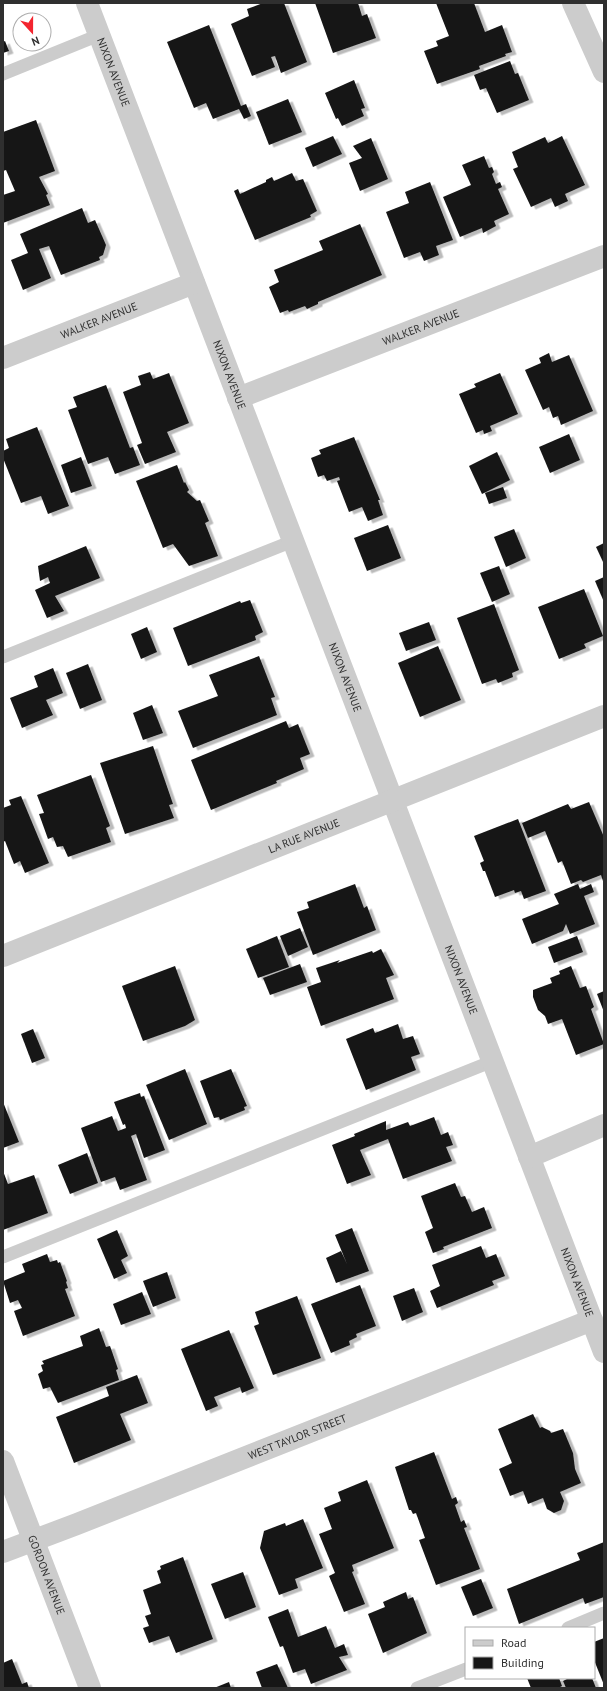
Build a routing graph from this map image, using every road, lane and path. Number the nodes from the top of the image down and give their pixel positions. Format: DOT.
graph roads {
  1 [pos="87,3"];
  2 [pos="573,3"];
  3 [pos="99,35"];
  4 [pos="604,72"];
  5 [pos="3,74"];
  6 [pos="604,256"];
  7 [pos="194,283"];
  8 [pos="3,358"];
  9 [pos="238,398"];
  10 [pos="293,541"];
  11 [pos="3,657"];
  12 [pos="604,716"];
  13 [pos="393,800"];
  14 [pos="3,956"];
  15 [pos="493,1062"];
  16 [pos="604,1125"];
  17 [pos="529,1156"];
  18 [pos="3,1257"];
  19 [pos="592,1320"];
  20 [pos="604,1352"];
  21 [pos="3,1461"];
  22 [pos="33,1541"];
  23 [pos="3,1552"];
  24 [pos="604,1614"];
  25 [pos="571,1627"];
  26 [pos="465,1669"];
  27 [pos="90,1688"];
  28 [pos="417,1688"];
  1 -- 3 [label="street, NIXON AVENUE"];
  2 -- 4 [label="street"];
  3 -- 5 [label="lane"];
  3 -- 7 [label="street, NIXON AVENUE"];
  6 -- 9 [label="street, WALKER AVENUE"];
  7 -- 8 [label="street, WALKER AVENUE"];
  7 -- 9 [label="street, NIXON AVENUE"];
  9 -- 10 [label="street, NIXON AVENUE"];
  10 -- 11 [label="lane"];
  10 -- 13 [label="street, NIXON AVENUE"];
  12 -- 13 [label="street, LA RUE AVENUE"];
  13 -- 14 [label="street, LA RUE AVENUE"];
  13 -- 15 [label="street, NIXON AVENUE"];
  15 -- 17 [label="street, NIXON AVENUE"];
  15 -- 18 [label="lane"];
  16 -- 17 [label="street"];
  17 -- 19 [label="street, NIXON AVENUE"];
  19 -- 20 [label="street, NIXON AVENUE"];
  19 -- 22 [label="street, WEST TAYLOR STREET"];
  21 -- 22 [label="street, GORDON AVENUE"];
  22 -- 23 [label="street, WEST TAYLOR STREET"];
  22 -- 27 [label="street, GORDON AVENUE"];
  24 -- 25 [label="lane"];
  26 -- 28 [label="lane"];
}
